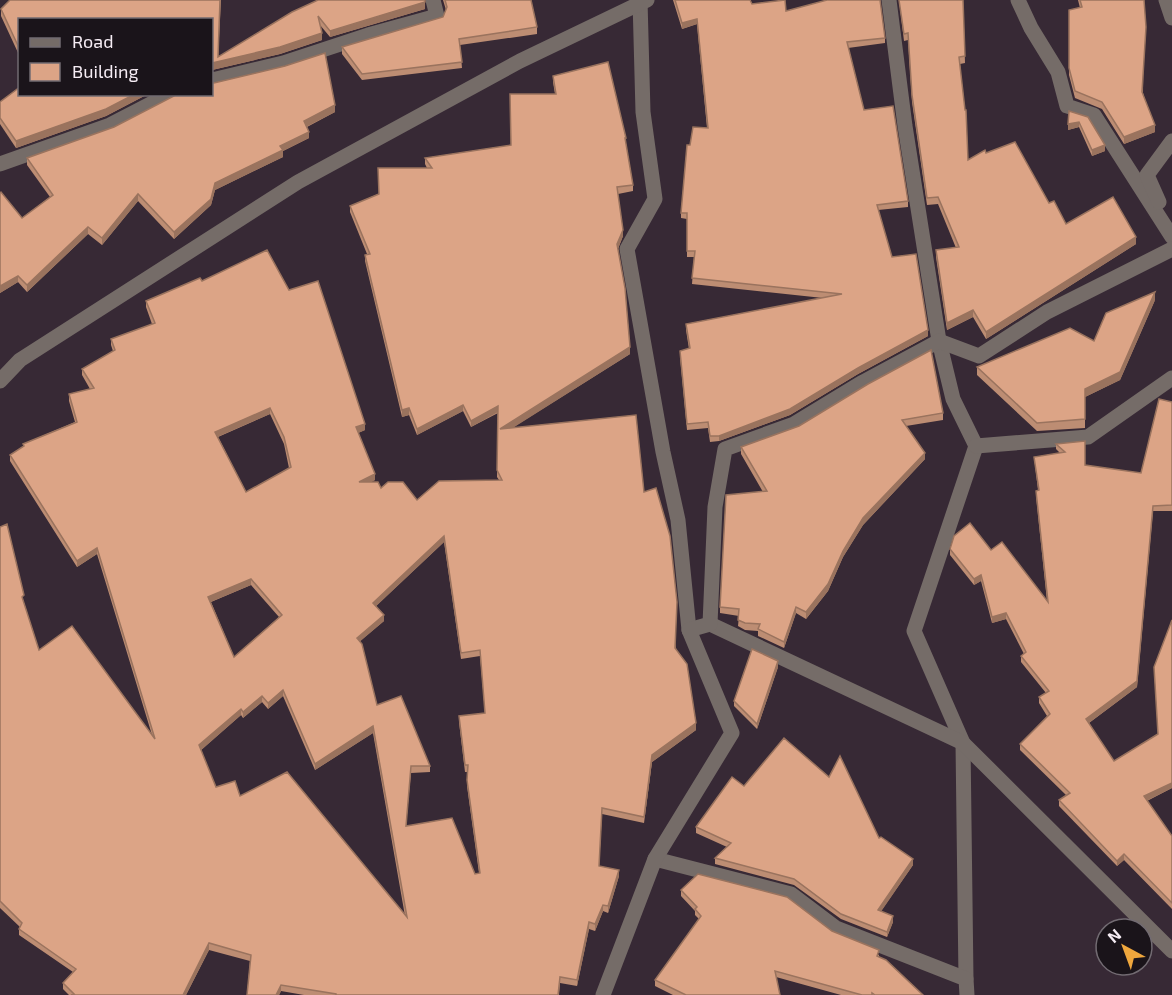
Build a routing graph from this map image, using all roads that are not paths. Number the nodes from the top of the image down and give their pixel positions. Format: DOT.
graph roads {
  1 [pos="433,0"];
  2 [pos="889,0"];
  3 [pos="1018,0"];
  4 [pos="1166,0"];
  5 [pos="643,1"];
  6 [pos="1172,18"];
  7 [pos="213,80"];
  8 [pos="166,96"];
  9 [pos="1172,141"];
  10 [pos="0,164"];
  11 [pos="1172,234"];
  12 [pos="1172,249"];
  13 [pos="939,341"];
  14 [pos="1172,378"];
  15 [pos="0,381"];
  16 [pos="976,446"];
  17 [pos="710,624"];
  18 [pos="688,630"];
  19 [pos="963,743"];
  20 [pos="655,860"];
  21 [pos="1172,951"];
  22 [pos="966,979"];
  23 [pos="603,995"];
  24 [pos="967,995"];
  1 -- 7 [label="street"];
  2 -- 13 [label="street"];
  3 -- 11 [label="street"];
  4 -- 6 [label="street"];
  5 -- 15 [label="street"];
  5 -- 18 [label="street"];
  8 -- 10 [label="street"];
  9 -- 11 [label="street"];
  12 -- 13 [label="street"];
  13 -- 16 [label="street"];
  13 -- 17 [label="street"];
  14 -- 16 [label="street"];
  16 -- 19 [label="street"];
  17 -- 18 [label="street"];
  17 -- 19 [label="street"];
  18 -- 20 [label="street"];
  19 -- 21 [label="street"];
  19 -- 22 [label="street"];
  20 -- 22 [label="street"];
  20 -- 23 [label="street"];
  22 -- 24 [label="street"];
}
